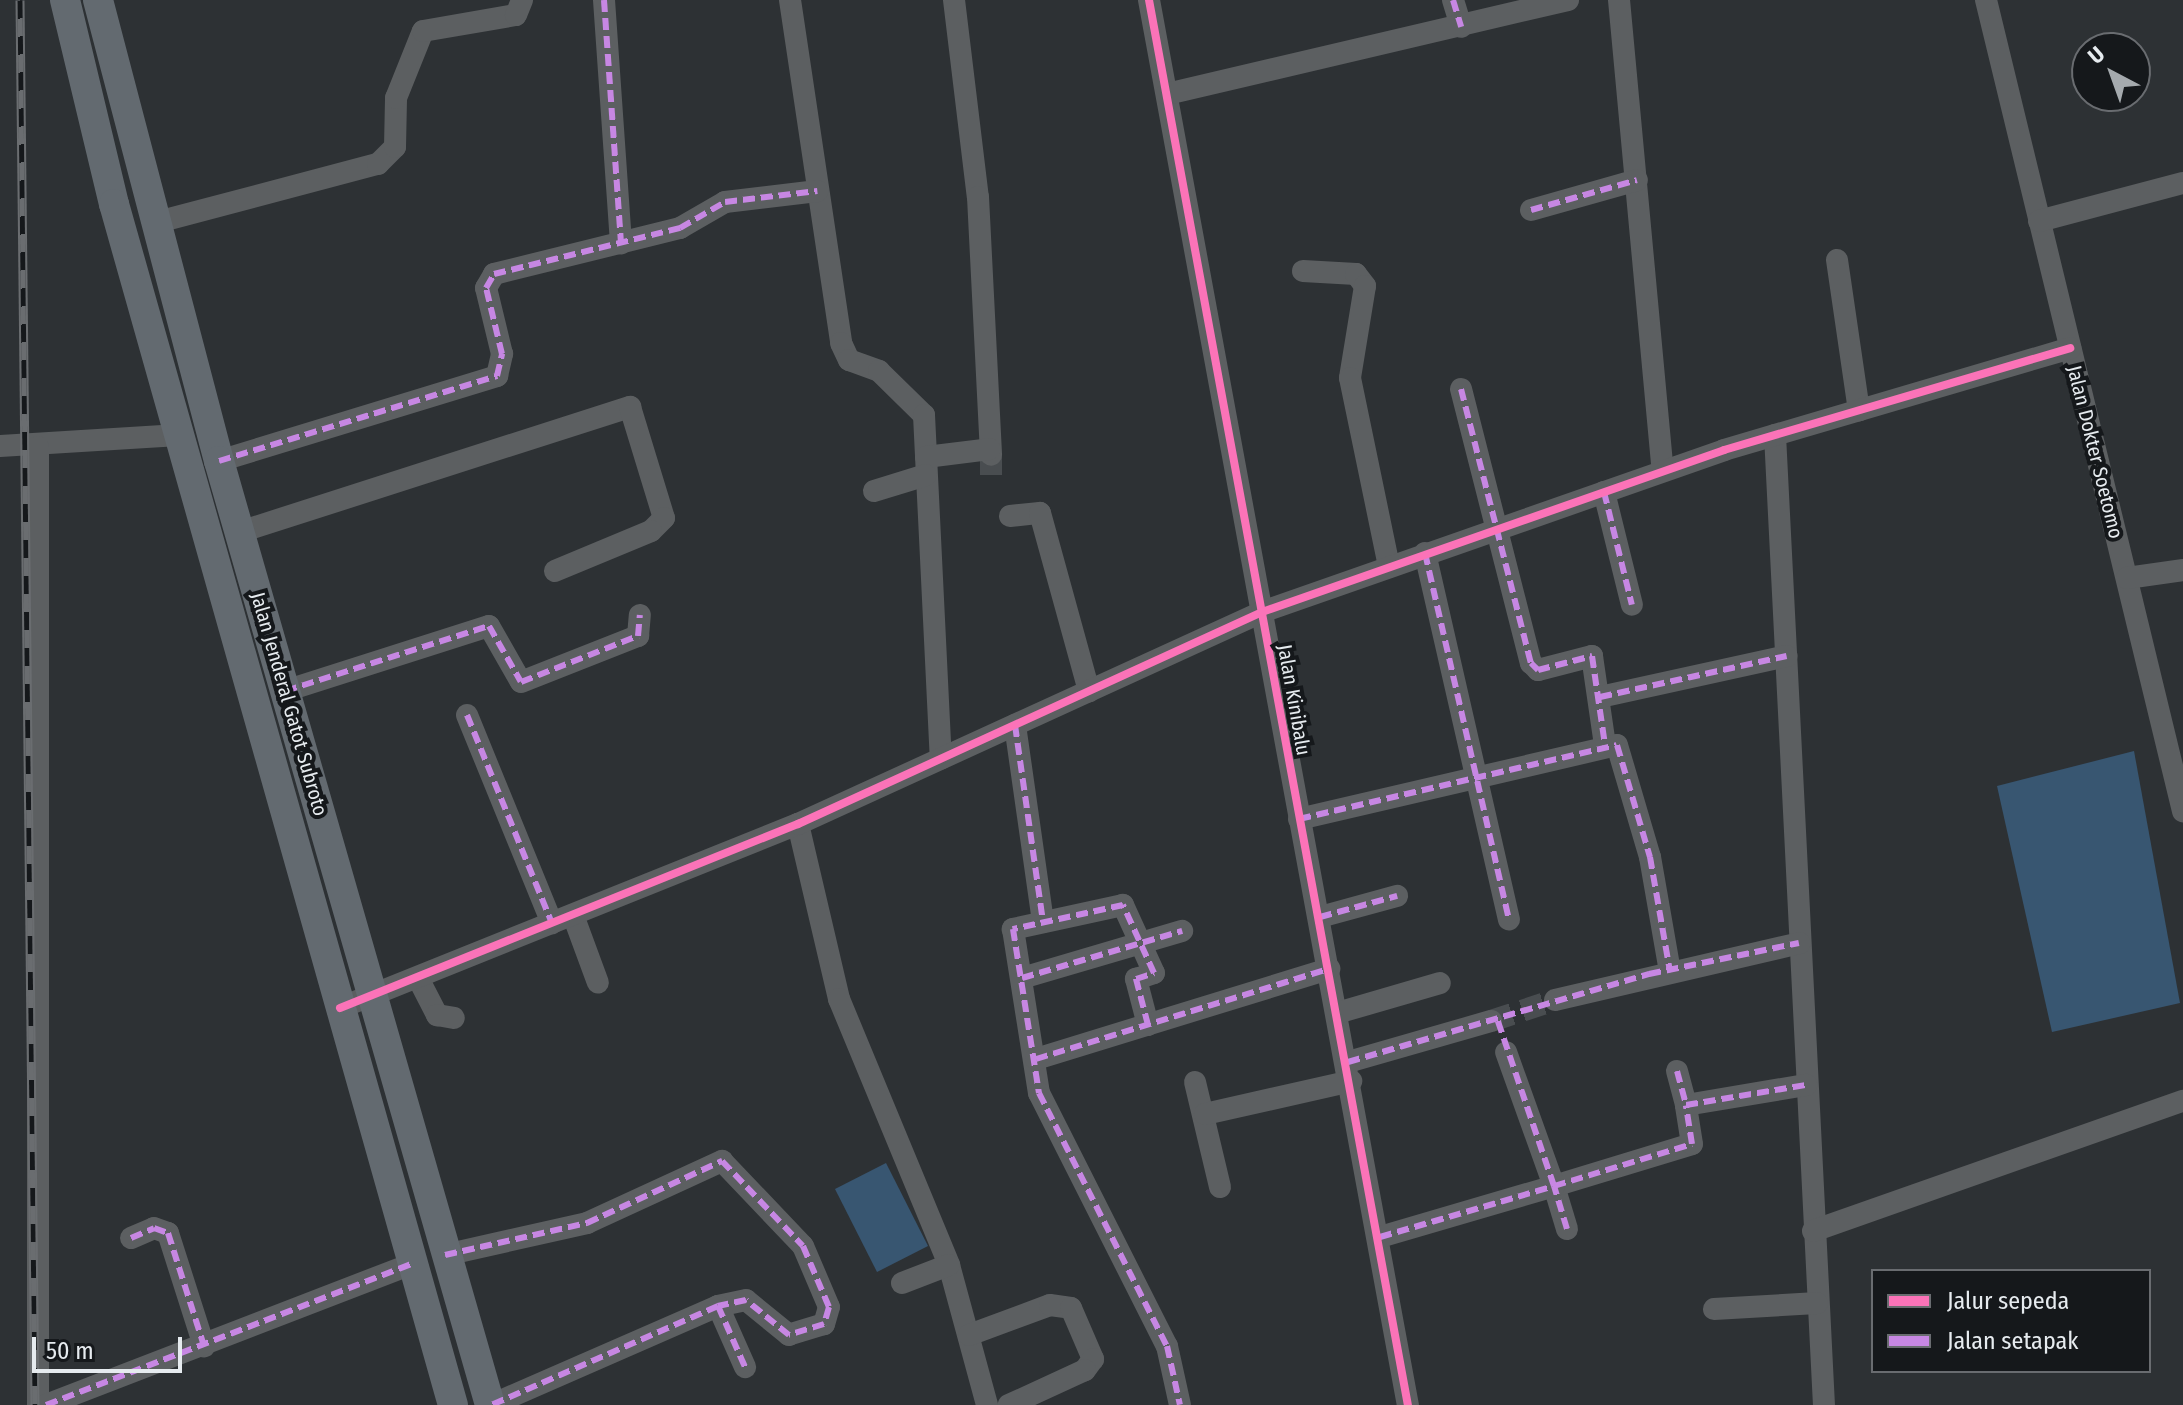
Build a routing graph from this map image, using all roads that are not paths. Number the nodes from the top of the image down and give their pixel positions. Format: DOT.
graph roads {
  1 [pos="65,0"];
  2 [pos="98,0"];
  3 [pos="522,0"];
  4 [pos="604,0"];
  5 [pos="790,0"];
  6 [pos="954,0"];
  7 [pos="1149,0"];
  8 [pos="1453,0"];
  9 [pos="1568,0"];
  10 [pos="1619,0"];
  11 [pos="1986,0"];
  12 [pos="1461,27"];
  13 [pos="1167,94"];
  14 [pos="1637,180"];
  15 [pos="2183,183"];
  16 [pos="817,191"];
  17 [pos="1531,210"];
  18 [pos="2039,221"];
  19 [pos="154,223"];
  20 [pos="621,243"];
  21 [pos="1837,260"];
  22 [pos="1303,271"];
  23 [pos="2070,348"];
  24 [pos="1461,389"];
  25 [pos="1859,410"];
  26 [pos="179,435"];
  27 [pos="1775,435"];
  28 [pos="0,446"];
  29 [pos="38,447"];
  30 [pos="219,461"];
  31 [pos="926,466"];
  32 [pos="1663,471"];
  33 [pos="874,491"];
  34 [pos="1604,492"];
  35 [pos="1010,516"];
  36 [pos="1495,531"];
  37 [pos="240,532"];
  38 [pos="1425,553"];
  39 [pos="1389,567"];
  40 [pos="2183,570"];
  41 [pos="555,571"];
  42 [pos="2127,578"];
  43 [pos="1632,605"];
  44 [pos="1262,612"];
  45 [pos="640,615"];
  46 [pos="1787,656"];
  47 [pos="285,691"];
  48 [pos="1089,691"];
  49 [pos="1600,697"];
  50 [pos="467,715"];
  51 [pos="1015,725"];
  52 [pos="1605,745"];
  53 [pos="941,759"];
  54 [pos="1479,774"];
  55 [pos="2183,811"];
  56 [pos="1299,819"];
  57 [pos="798,824"];
  58 [pos="1397,896"];
  59 [pos="573,915"];
  60 [pos="1320,917"];
  61 [pos="1509,919"];
  62 [pos="1043,922"];
  63 [pos="552,923"];
  64 [pos="1182,931"];
  65 [pos="1142,943"];
  66 [pos="1799,943"];
  67 [pos="1329,969"];
  68 [pos="1670,972"];
  69 [pos="418,978"];
  70 [pos="1022,978"];
  71 [pos="598,983"];
  72 [pos="1440,983"];
  73 [pos="373,996"];
  74 [pos="1555,1000"];
  75 [pos="340,1008"];
  76 [pos="1337,1013"];
  77 [pos="454,1018"];
  78 [pos="1491,1021"];
  79 [pos="1148,1025"];
  80 [pos="1506,1052"];
  81 [pos="1036,1059"];
  82 [pos="1350,1071"];
  83 [pos="1677,1071"];
  84 [pos="1195,1082"];
  85 [pos="1806,1085"];
  86 [pos="2183,1101"];
  87 [pos="1686,1105"];
  88 [pos="1205,1114"];
  89 [pos="1554,1186"];
  90 [pos="1220,1187"];
  91 [pos="1567,1229"];
  92 [pos="1813,1231"];
  93 [pos="1380,1237"];
  94 [pos="131,1238"];
  95 [pos="445,1255"];
  96 [pos="414,1263"];
  97 [pos="949,1265"];
  98 [pos="902,1283"];
  99 [pos="1817,1303"];
  100 [pos="718,1306"];
  101 [pos="1714,1309"];
  102 [pos="969,1335"];
  103 [pos="204,1346"];
  104 [pos="745,1367"];
  105 [pos="1402,1403"];
  106 [pos="38,1405"];
  107 [pos="46,1405"];
  108 [pos="453,1405"];
  109 [pos="491,1405"];
  110 [pos="987,1405"];
  111 [pos="1009,1405"];
  112 [pos="1180,1405"];
  113 [pos="1824,1405"];
  1 -- 26 [label="main road, Jalan Jenderal Gatot Subroto"];
  2 -- 19 [label="main road, Jalan Jenderal Gatot Subroto"];
  3 -- 19 [label="street"];
  4 -- 20 [label="street"];
  5 -- 16 [label="street"];
  6 -- 31 [label="street"];
  7 -- 13 [label="street, Jalan Kinibalu"];
  8 -- 12 [label="street"];
  9 -- 12 [label="street"];
  10 -- 14 [label="street"];
  11 -- 18 [label="street, Jalan Dokter Soetomo"];
  12 -- 13 [label="street"];
  13 -- 44 [label="street, Jalan Kinibalu"];
  14 -- 17 [label="street"];
  14 -- 32 [label="street"];
  15 -- 18 [label="street"];
  16 -- 20 [label="street"];
  16 -- 31 [label="street"];
  18 -- 23 [label="street, Jalan Dokter Soetomo"];
  19 -- 30 [label="main road, Jalan Jenderal Gatot Subroto"];
  20 -- 30 [label="street"];
  21 -- 25 [label="street"];
  22 -- 39 [label="street"];
  23 -- 25 [label="street"];
  23 -- 42 [label="street, Jalan Dokter Soetomo"];
  24 -- 36 [label="street"];
  25 -- 27 [label="street"];
  26 -- 29 [label="street"];
  26 -- 75 [label="main road, Jalan Jenderal Gatot Subroto"];
  27 -- 32 [label="street"];
  27 -- 46 [label="street"];
  28 -- 29 [label="street"];
  29 -- 106 [label="street"];
  30 -- 37 [label="main road, Jalan Jenderal Gatot Subroto"];
  31 -- 33 [label="street"];
  31 -- 53 [label="street"];
  32 -- 34 [label="street"];
  34 -- 36 [label="street"];
  34 -- 43 [label="street"];
  35 -- 48 [label="street"];
  36 -- 38 [label="street"];
  36 -- 49 [label="street"];
  37 -- 41 [label="street"];
  37 -- 47 [label="main road, Jalan Jenderal Gatot Subroto"];
  38 -- 39 [label="street"];
  38 -- 54 [label="street"];
  39 -- 44 [label="street"];
  40 -- 42 [label="street"];
  42 -- 55 [label="street, Jalan Dokter Soetomo"];
  44 -- 48 [label="street"];
  44 -- 56 [label="street, Jalan Kinibalu"];
  45 -- 47 [label="street"];
  46 -- 49 [label="street"];
  46 -- 66 [label="street"];
  47 -- 73 [label="main road, Jalan Jenderal Gatot Subroto"];
  48 -- 51 [label="street"];
  49 -- 52 [label="street"];
  50 -- 63 [label="street"];
  51 -- 53 [label="street"];
  51 -- 62 [label="street"];
  52 -- 54 [label="street"];
  52 -- 68 [label="street"];
  53 -- 57 [label="street"];
  54 -- 56 [label="street"];
  54 -- 61 [label="street"];
  56 -- 60 [label="street, Jalan Kinibalu"];
  57 -- 59 [label="street"];
  57 -- 97 [label="street"];
  58 -- 60 [label="street"];
  59 -- 63 [label="street"];
  59 -- 71 [label="street"];
  60 -- 67 [label="street, Jalan Kinibalu"];
  62 -- 65 [label="street"];
  62 -- 70 [label="street"];
  63 -- 69 [label="street"];
  64 -- 65 [label="street"];
  65 -- 70 [label="street"];
  65 -- 79 [label="street"];
  66 -- 68 [label="street"];
  66 -- 85 [label="street"];
  67 -- 76 [label="street, Jalan Kinibalu"];
  67 -- 79 [label="street"];
  68 -- 74 [label="street"];
  69 -- 73 [label="street"];
  69 -- 77 [label="street"];
  70 -- 81 [label="street"];
  72 -- 76 [label="street"];
  73 -- 75 [label="street"];
  73 -- 95 [label="main road, Jalan Jenderal Gatot Subroto"];
  75 -- 96 [label="main road, Jalan Jenderal Gatot Subroto"];
  76 -- 82 [label="street, Jalan Kinibalu"];
  78 -- 82 [label="street"];
  79 -- 81 [label="street"];
  80 -- 89 [label="street"];
  81 -- 112 [label="street"];
  82 -- 88 [label="street"];
  82 -- 93 [label="street, Jalan Kinibalu"];
  83 -- 87 [label="street"];
  84 -- 88 [label="street"];
  85 -- 87 [label="street"];
  85 -- 92 [label="street"];
  86 -- 92 [label="street"];
  87 -- 89 [label="street"];
  88 -- 90 [label="street"];
  89 -- 91 [label="street"];
  89 -- 93 [label="street"];
  92 -- 99 [label="street"];
  93 -- 105 [label="street, Jalan Kinibalu"];
  94 -- 103 [label="street"];
  95 -- 100 [label="street"];
  95 -- 109 [label="main road, Jalan Jenderal Gatot Subroto"];
  96 -- 103 [label="street"];
  96 -- 108 [label="main road, Jalan Jenderal Gatot Subroto"];
  97 -- 98 [label="street"];
  97 -- 102 [label="street"];
  99 -- 101 [label="street"];
  99 -- 113 [label="street"];
  100 -- 104 [label="street"];
  100 -- 109 [label="street"];
  102 -- 110 [label="street"];
  102 -- 111 [label="street"];
  103 -- 107 [label="street"];
}
